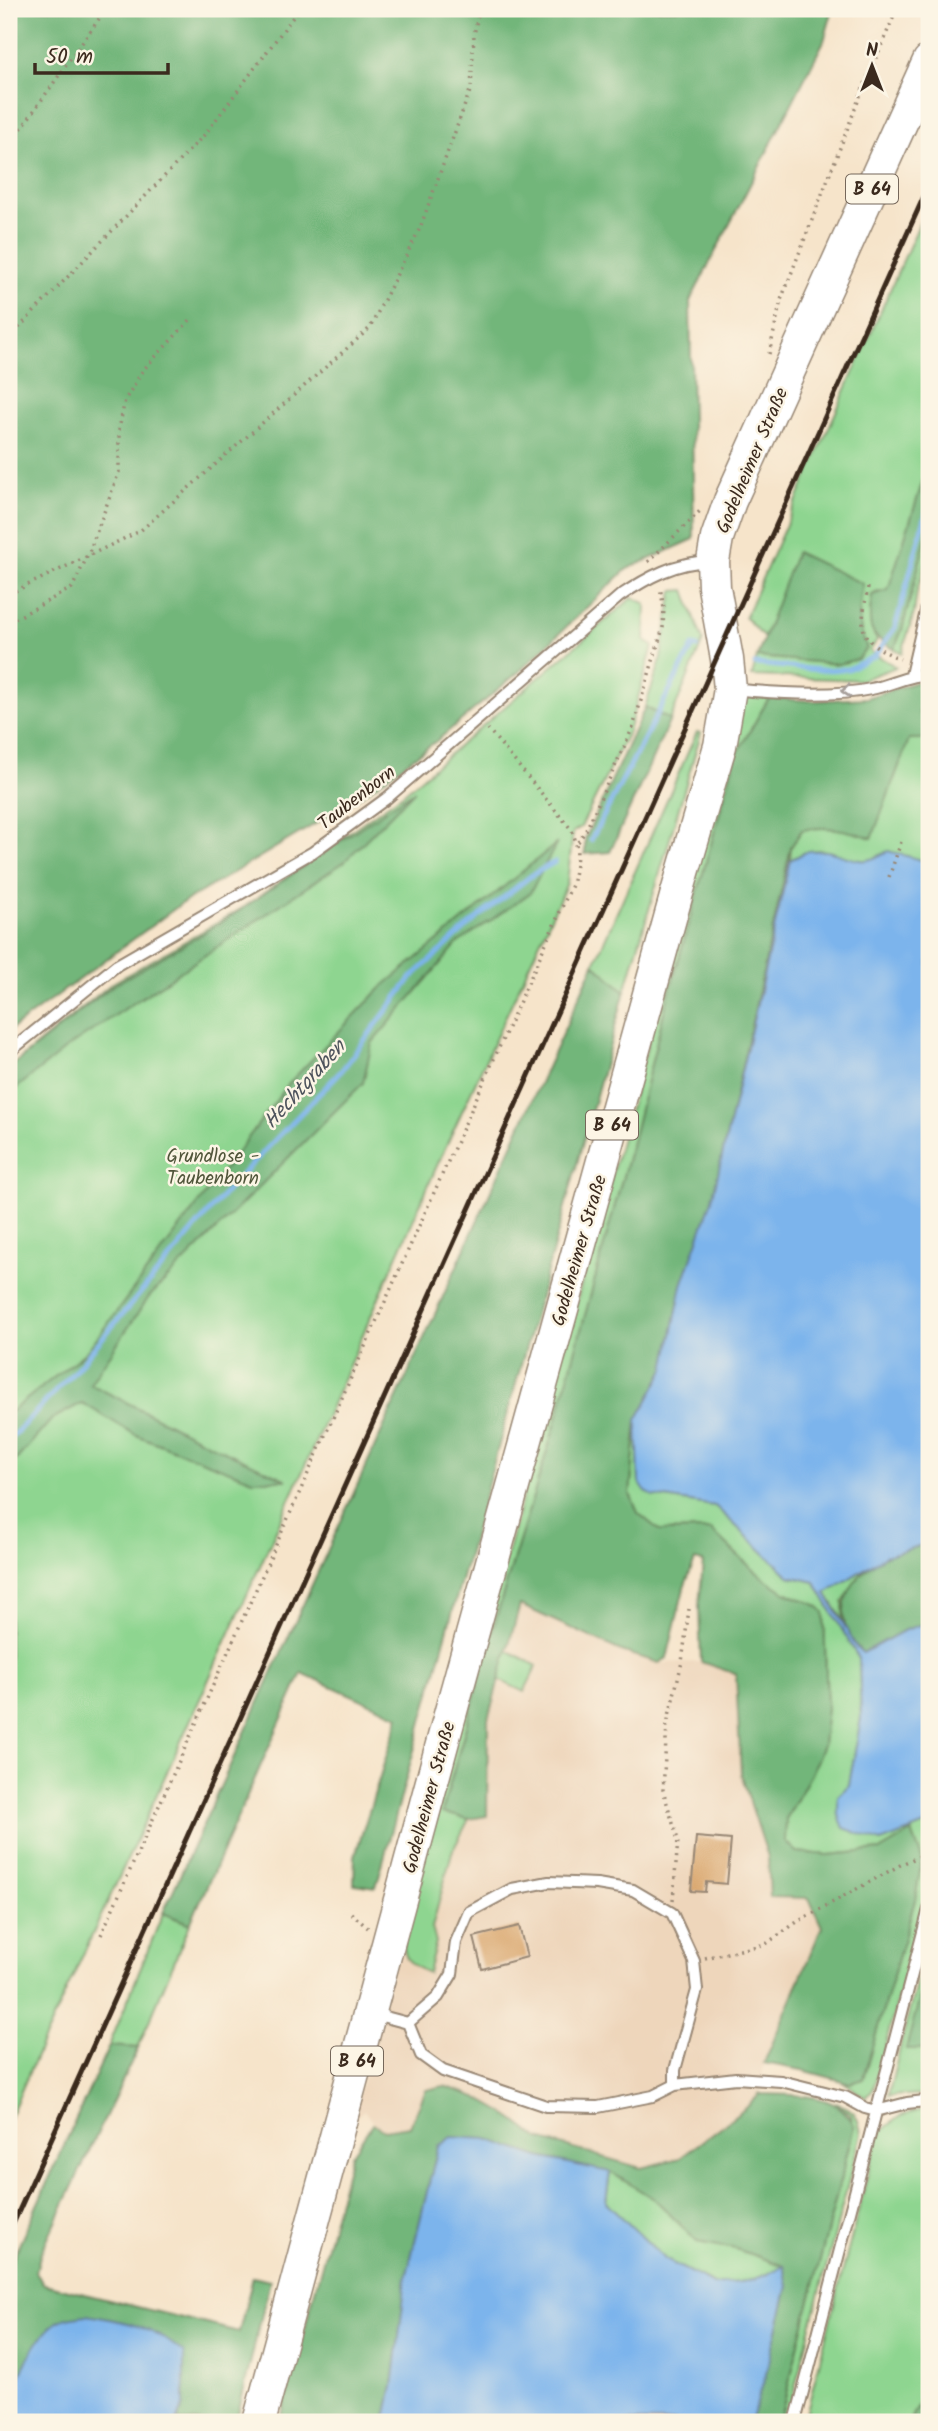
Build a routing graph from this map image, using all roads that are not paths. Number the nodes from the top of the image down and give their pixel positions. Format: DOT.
graph roads {
  1 [pos="929,61"];
  2 [pos="713,561"];
  3 [pos="929,598"];
  4 [pos="929,674"];
  5 [pos="911,676"];
  6 [pos="730,689"];
  7 [pos="9,1052"];
  8 [pos="929,1909"];
  9 [pos="370,2012"];
  10 [pos="408,2023"];
  11 [pos="675,2085"];
  12 [pos="925,2101"];
  13 [pos="876,2111"];
  14 [pos="259,2422"];
  15 [pos="795,2422"];
  1 -- 2 [label="main road, Godelheimer Straße / B 64"];
  2 -- 6 [label="main road, Godelheimer Straße / B 64"];
  2 -- 7 [label="lane, Taubenborn"];
  3 -- 5 [label="lane"];
  4 -- 5 [label="lane"];
  5 -- 6 [label="lane, one-way"];
  6 -- 9 [label="main road, Godelheimer Straße / B 64"];
  8 -- 13 [label="lane"];
  9 -- 10 [label="lane"];
  9 -- 14 [label="main road, Godelheimer Straße / B 64"];
  10 -- 11 [label="lane"];
  10 -- 11 [label="lane"];
  11 -- 13 [label="lane"];
  12 -- 13 [label="lane"];
  13 -- 15 [label="lane"];
}
